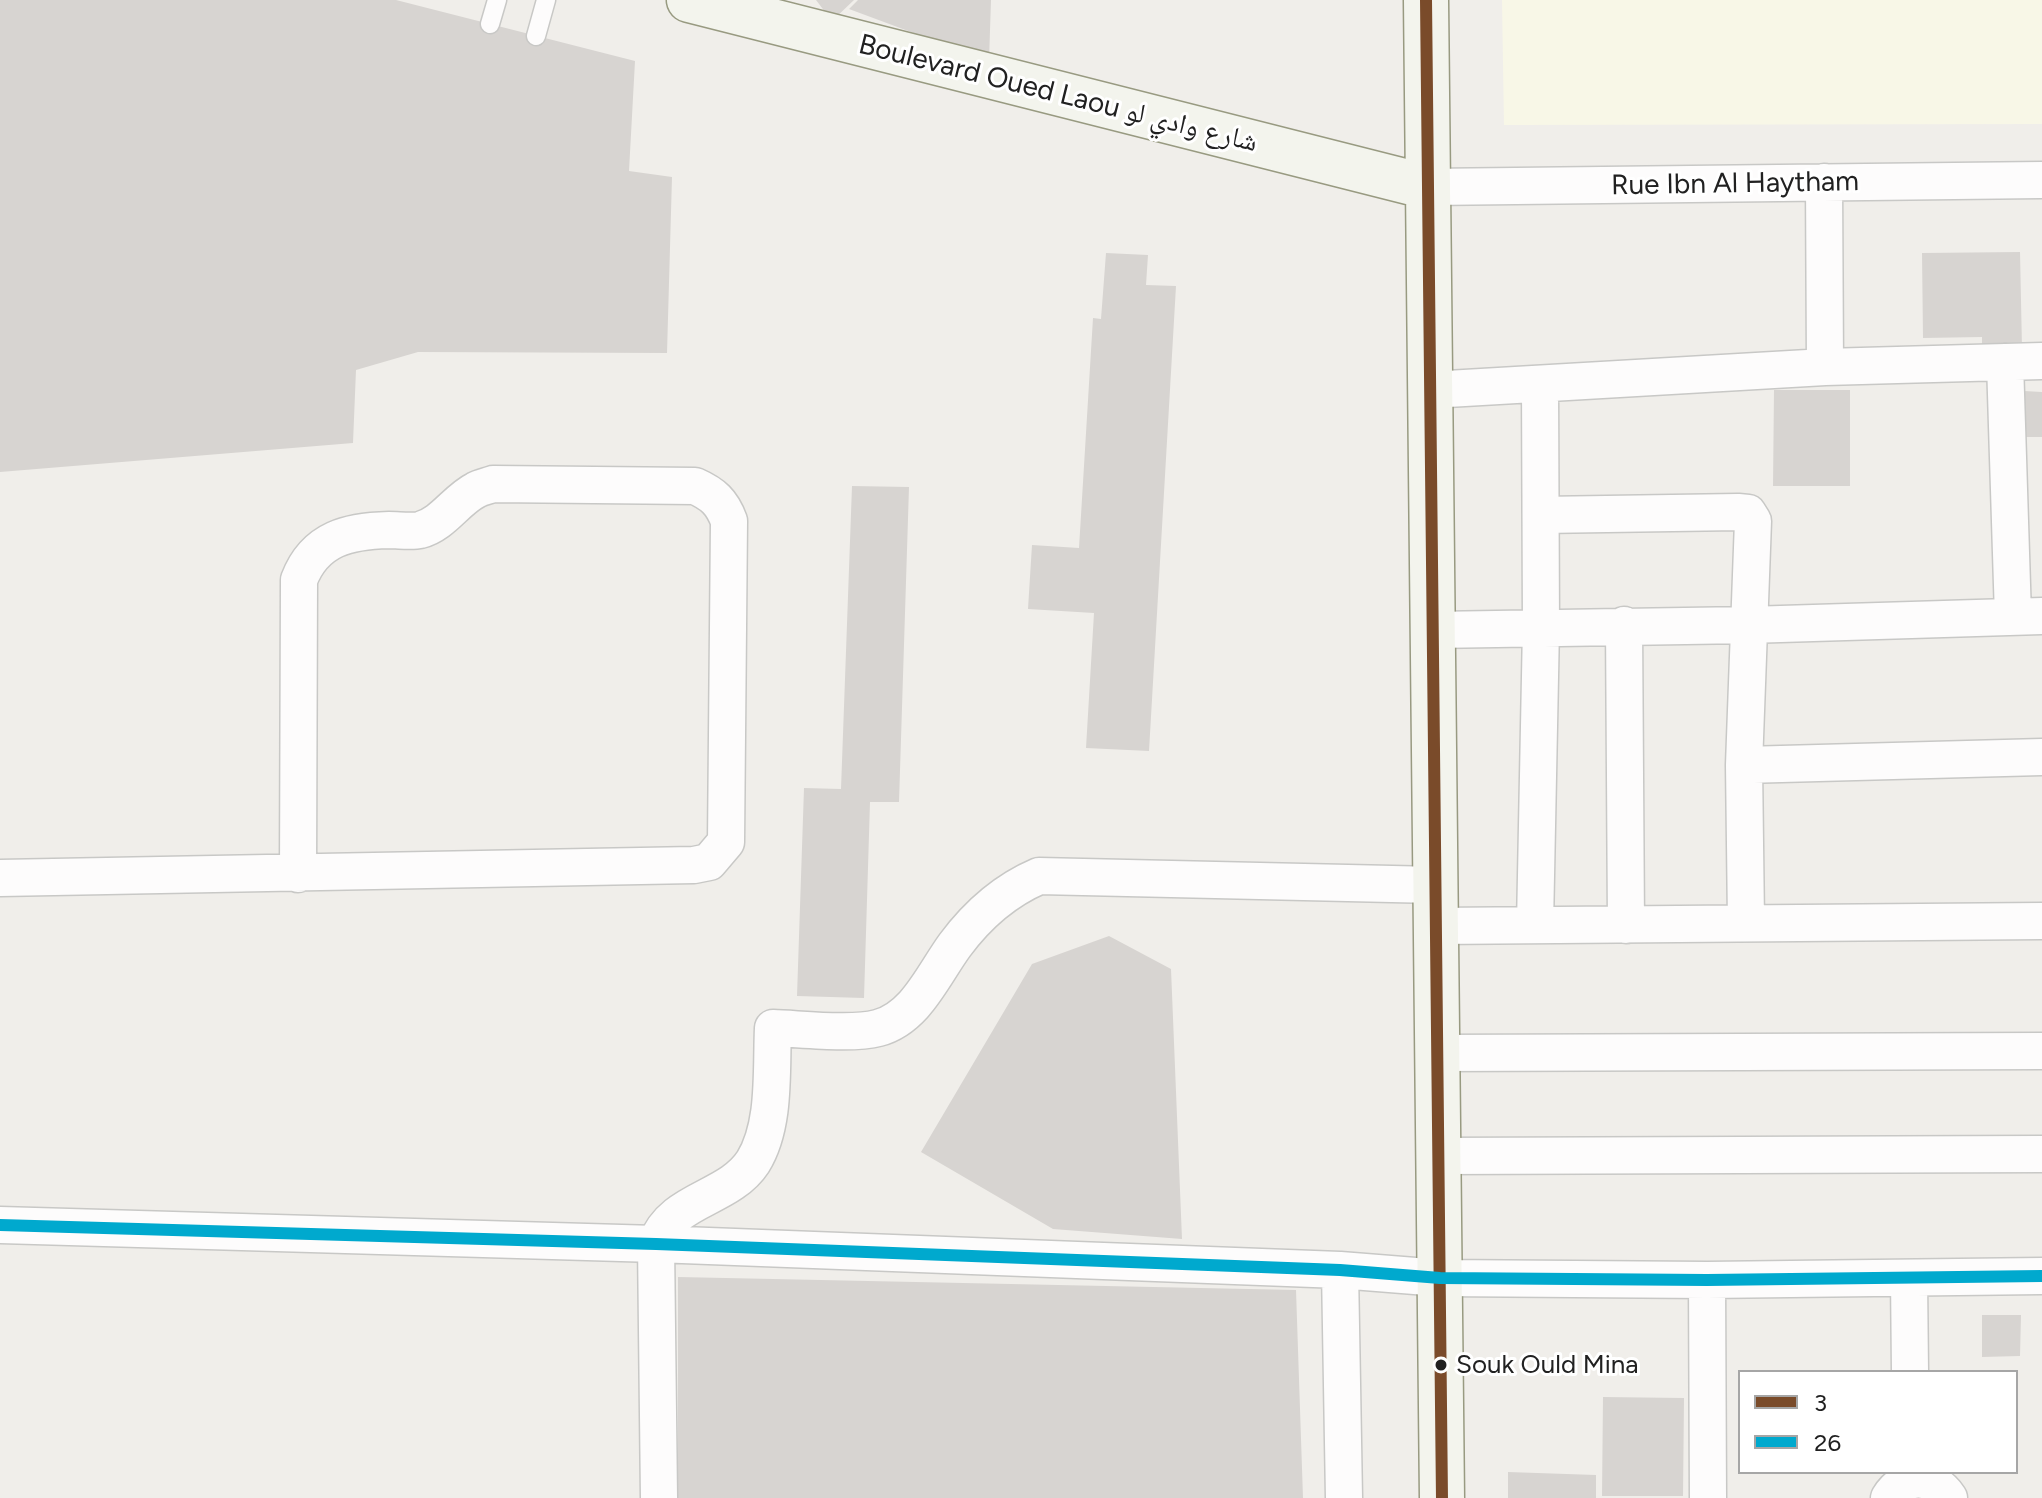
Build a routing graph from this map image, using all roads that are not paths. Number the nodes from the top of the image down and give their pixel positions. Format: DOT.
graph roads {
  1 [pos="497,0"];
  2 [pos="546,0"];
  3 [pos="689,0"];
  4 [pos="1426,0"];
  5 [pos="490,24"];
  6 [pos="536,36"];
  7 [pos="2042,180"];
  8 [pos="1824,182"];
  9 [pos="1428,187"];
  10 [pos="2042,361"];
  11 [pos="2005,362"];
  12 [pos="1825,367"];
  13 [pos="1540,384"];
  14 [pos="1430,390"];
  15 [pos="1541,515"];
  16 [pos="2027,616"];
  17 [pos="1624,625"];
  18 [pos="1748,625"];
  19 [pos="1541,627"];
  20 [pos="1433,630"];
  21 [pos="2042,757"];
  22 [pos="1744,765"];
  23 [pos="298,874"];
  24 [pos="0,878"];
  25 [pos="1436,906"];
  26 [pos="2042,921"];
  27 [pos="1746,922"];
  28 [pos="1535,925"];
  29 [pos="1626,925"];
  30 [pos="2042,1051"];
  31 [pos="1438,1053"];
  32 [pos="2042,1154"];
  33 [pos="1439,1156"];
  34 [pos="0,1225"];
  35 [pos="656,1244"];
  36 [pos="1340,1270"];
  37 [pos="2042,1276"];
  38 [pos="1440,1278"];
  39 [pos="1909,1278"];
  40 [pos="1707,1280"];
  41 [pos="1910,1370"];
  42 [pos="1904,1483"];
  43 [pos="659,1498"];
  44 [pos="1344,1498"];
  45 [pos="1442,1498"];
  46 [pos="1708,1498"];
  47 [pos="1949,1498"];
  1 -- 5 [label="lane"];
  2 -- 6 [label="lane"];
  3 -- 9 [label="main road, Boulevard Oued Laou شارع وادي لو"];
  4 -- 9 [label="main road"];
  7 -- 8 [label="street, Rue Ibn Al Haytham"];
  8 -- 9 [label="street, Rue Ibn Al Haytham"];
  8 -- 12 [label="street"];
  9 -- 14 [label="main road"];
  10 -- 11 [label="street"];
  11 -- 12 [label="street"];
  11 -- 16 [label="street"];
  12 -- 13 [label="street"];
  13 -- 14 [label="street"];
  13 -- 15 [label="street"];
  14 -- 20 [label="main road"];
  15 -- 18 [label="street"];
  15 -- 19 [label="street"];
  16 -- 18 [label="street"];
  17 -- 18 [label="street"];
  17 -- 19 [label="street"];
  17 -- 29 [label="street"];
  18 -- 22 [label="street"];
  19 -- 20 [label="street"];
  19 -- 28 [label="street"];
  20 -- 25 [label="main road"];
  21 -- 22 [label="street"];
  22 -- 27 [label="street"];
  23 -- 23 [label="street"];
  23 -- 24 [label="street"];
  25 -- 28 [label="street"];
  25 -- 31 [label="main road"];
  25 -- 35 [label="street"];
  26 -- 27 [label="street"];
  27 -- 29 [label="street"];
  28 -- 29 [label="street"];
  30 -- 31 [label="street"];
  31 -- 33 [label="main road"];
  32 -- 33 [label="street"];
  33 -- 38 [label="main road"];
  34 -- 35 [label="street"];
  35 -- 36 [label="street"];
  35 -- 43 [label="street"];
  36 -- 38 [label="street"];
  36 -- 44 [label="street"];
  37 -- 39 [label="street"];
  38 -- 40 [label="street"];
  38 -- 45 [label="main road"];
  39 -- 40 [label="street"];
  39 -- 41 [label="street"];
  40 -- 46 [label="street"];
  42 -- 47 [label="street"];
}
